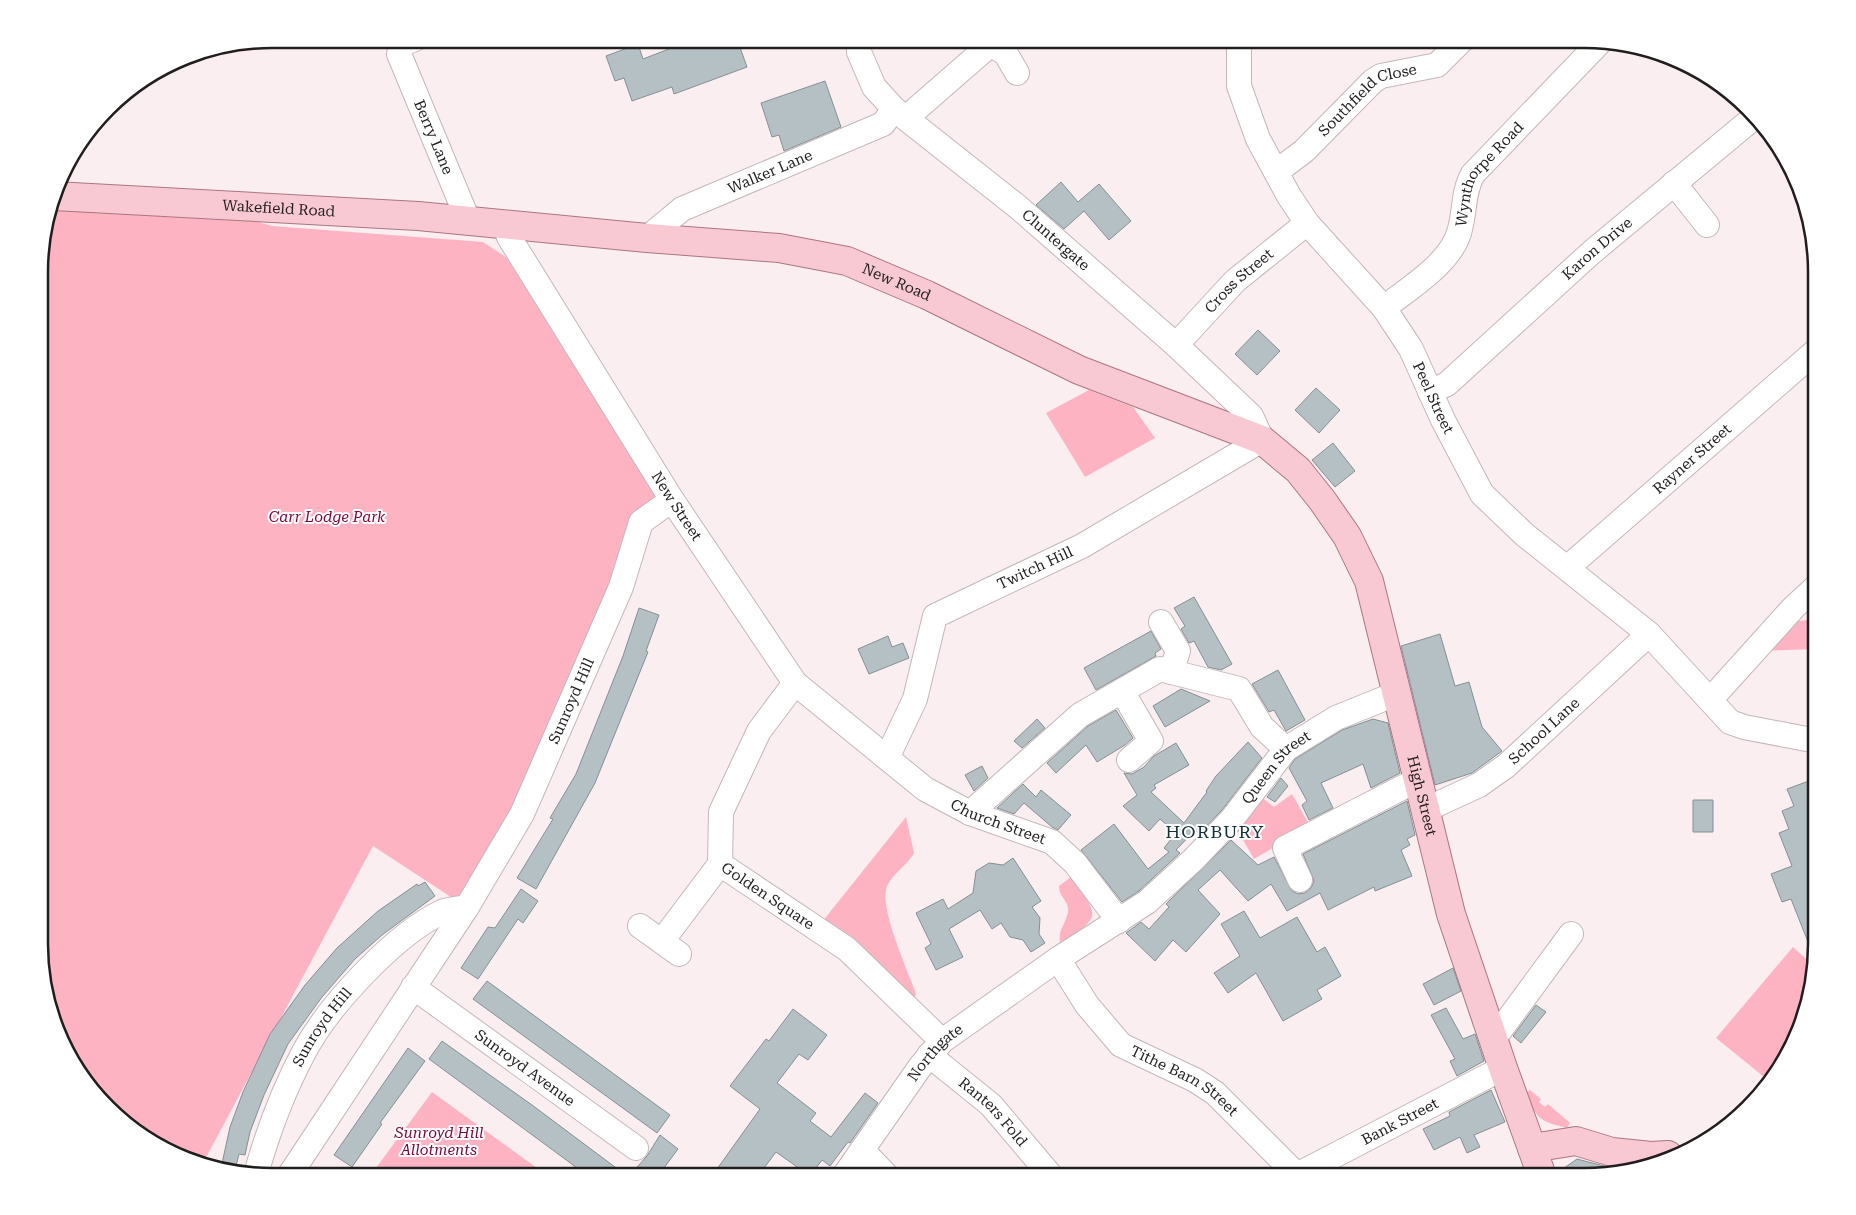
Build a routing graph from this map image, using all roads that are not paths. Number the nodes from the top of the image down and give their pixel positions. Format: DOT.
graph roads {
  1 [pos="409,48"];
  2 [pos="859,48"];
  3 [pos="984,48"];
  4 [pos="999,48"];
  5 [pos="1239,48"];
  6 [pos="1454,48"];
  7 [pos="1595,48"];
  8 [pos="1017,73"];
  9 [pos="900,114"];
  10 [pos="1750,121"];
  11 [pos="1276,172"];
  12 [pos="1674,183"];
  13 [pos="60,196"];
  14 [pos="468,220"];
  15 [pos="1307,223"];
  16 [pos="504,224"];
  17 [pos="1707,225"];
  18 [pos="647,238"];
  19 [pos="1384,308"];
  20 [pos="1176,345"];
  21 [pos="1808,358"];
  22 [pos="1430,392"];
  23 [pos="1262,440"];
  24 [pos="672,500"];
  25 [pos="1567,568"];
  26 [pos="1808,594"];
  27 [pos="1161,622"];
  28 [pos="1649,634"];
  29 [pos="1171,672"];
  30 [pos="795,683"];
  31 [pos="1122,692"];
  32 [pos="1398,693"];
  33 [pos="1711,699"];
  34 [pos="1808,739"];
  35 [pos="1286,749"];
  36 [pos="887,758"];
  37 [pos="1129,760"];
  38 [pos="1419,779"];
  39 [pos="1427,810"];
  40 [pos="970,813"];
  41 [pos="720,864"];
  42 [pos="1300,880"];
  43 [pos="467,907"];
  44 [pos="1119,921"];
  45 [pos="640,926"];
  46 [pos="1571,934"];
  47 [pos="1058,959"];
  48 [pos="413,988"];
  49 [pos="1493,1040"];
  50 [pos="936,1048"];
  51 [pos="1503,1068"];
  52 [pos="636,1148"];
  53 [pos="1532,1148"];
  54 [pos="863,1151"];
  55 [pos="1658,1156"];
  56 [pos="258,1167"];
  57 [pos="294,1168"];
  58 [pos="850,1168"];
  59 [pos="879,1168"];
  60 [pos="1044,1168"];
  61 [pos="1291,1168"];
  62 [pos="1311,1168"];
  63 [pos="1539,1168"];
  1 -- 14 [label="street, Berry Lane"];
  2 -- 9 [label="street, Cluntergate"];
  3 -- 9 [label="street, Walker Lane"];
  4 -- 8 [label="street"];
  5 -- 11 [label="street, Peel Street"];
  6 -- 11 [label="street, Southfield Close"];
  7 -- 19 [label="street, Wynthorpe Road"];
  9 -- 18 [label="street, Walker Lane"];
  9 -- 20 [label="street, Cluntergate"];
  10 -- 12 [label="street, Karon Drive"];
  11 -- 15 [label="street, Peel Street"];
  12 -- 17 [label="street"];
  12 -- 22 [label="street, Karon Drive"];
  13 -- 14 [label="main road, Wakefield Road"];
  14 -- 16 [label="main road, Wakefield Road"];
  15 -- 19 [label="street, Peel Street"];
  15 -- 20 [label="street, Cross Street"];
  16 -- 18 [label="main road, New Road"];
  16 -- 24 [label="street, New Street"];
  18 -- 23 [label="main road, New Road"];
  19 -- 22 [label="street, Peel Street"];
  20 -- 23 [label="street, Cluntergate"];
  21 -- 25 [label="street, Rayner Street"];
  22 -- 25 [label="street, Peel Street"];
  23 -- 32 [label="main road, High Street"];
  23 -- 36 [label="street, Twitch Hill"];
  24 -- 30 [label="street, New Street"];
  24 -- 43 [label="street, Sunroyd Hill"];
  25 -- 28 [label="street, Peel Street"];
  26 -- 33 [label="street"];
  27 -- 29 [label="street"];
  28 -- 33 [label="street, Peel Street"];
  28 -- 39 [label="street, School Lane"];
  29 -- 31 [label="street"];
  29 -- 35 [label="street"];
  30 -- 36 [label="street, New Street"];
  30 -- 41 [label="street, Golden Square"];
  31 -- 37 [label="street"];
  31 -- 40 [label="street"];
  32 -- 35 [label="street, Queen Street"];
  32 -- 38 [label="main road, High Street"];
  33 -- 34 [label="street, Peel Street"];
  35 -- 44 [label="street, Queen Street"];
  36 -- 40 [label="street, Church Street"];
  38 -- 39 [label="main road, High Street"];
  38 -- 42 [label="street"];
  39 -- 49 [label="main road, High Street"];
  40 -- 44 [label="street, Church Street"];
  41 -- 45 [label="street"];
  41 -- 50 [label="street, Golden Square"];
  43 -- 48 [label="street, Sunroyd Hill"];
  43 -- 56 [label="street, Sunroyd Hill"];
  44 -- 47 [label="street, Queen Street"];
  46 -- 49 [label="street"];
  47 -- 50 [label="street, Northgate"];
  47 -- 61 [label="street, Tithe Barn Street"];
  48 -- 52 [label="street, Sunroyd Avenue"];
  48 -- 57 [label="street, Sunroyd Hill"];
  49 -- 51 [label="main road, High Street"];
  50 -- 54 [label="street, Northgate"];
  50 -- 60 [label="street, Ranters Fold"];
  51 -- 53 [label="main road, High Street"];
  51 -- 62 [label="street, Bank Street"];
  53 -- 55 [label="main road"];
  53 -- 63 [label="main road, High Street"];
  54 -- 58 [label="street, Northgate"];
  54 -- 59 [label="street"];
}
